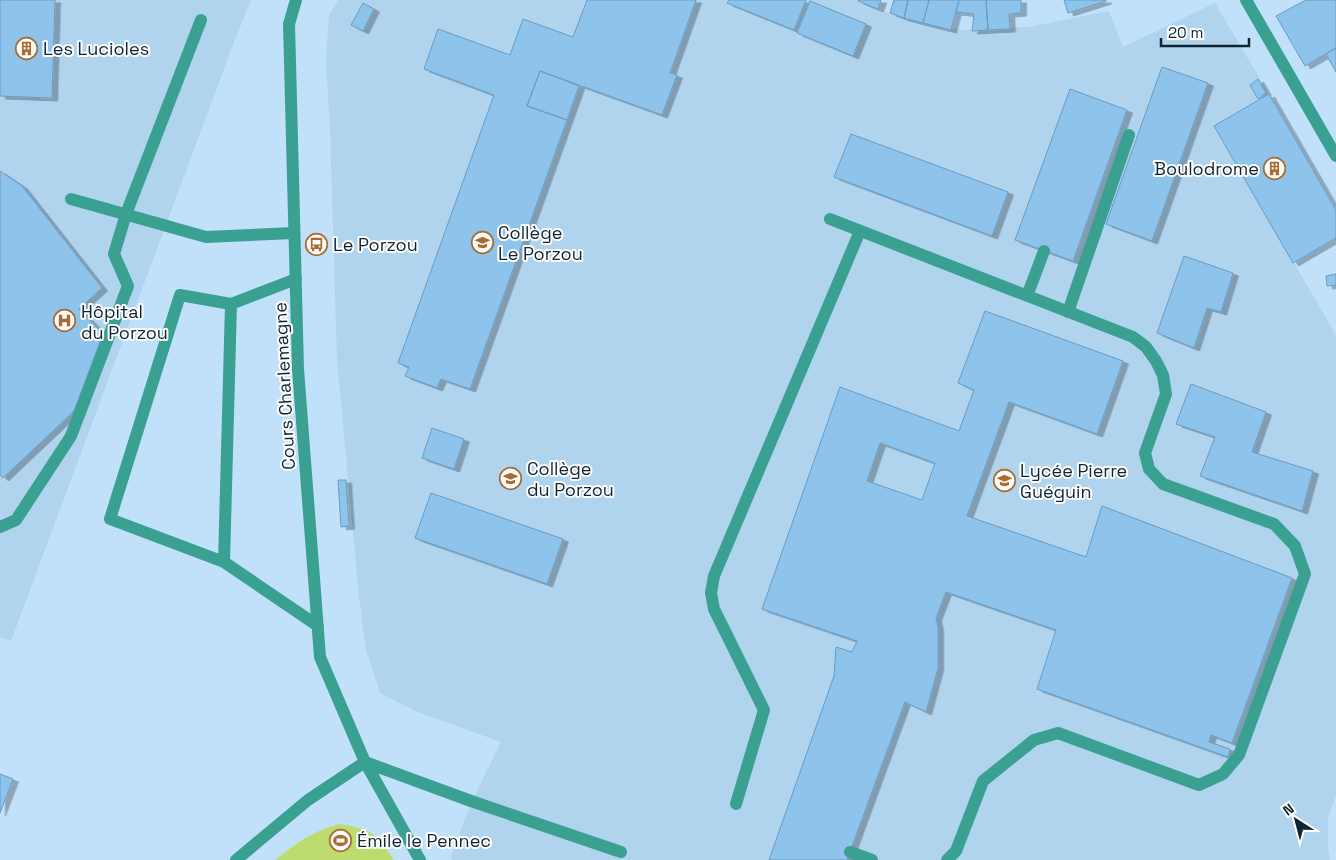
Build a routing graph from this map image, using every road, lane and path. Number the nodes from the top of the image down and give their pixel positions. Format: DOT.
graph roads {
  1 [pos="296,0"];
  2 [pos="1246,0"];
  3 [pos="201,20"];
  4 [pos="1129,135"];
  5 [pos="1336,156"];
  6 [pos="71,199"];
  7 [pos="126,214"];
  8 [pos="830,220"];
  9 [pos="860,232"];
  10 [pos="294,233"];
  11 [pos="1044,250"];
  12 [pos="296,278"];
  13 [pos="1026,296"];
  14 [pos="231,304"];
  15 [pos="1068,312"];
  16 [pos="0,527"];
  17 [pos="224,562"];
  18 [pos="318,626"];
  19 [pos="365,762"];
  20 [pos="736,804"];
  21 [pos="621,852"];
  22 [pos="850,852"];
  23 [pos="236,860"];
  24 [pos="420,860"];
  25 [pos="872,860"];
  26 [pos="947,860"];
  1 -- 10 [label="street, Cours Charlemagne"];
  2 -- 5 [label="street"];
  3 -- 7 [label="street"];
  4 -- 15 [label="street"];
  6 -- 7 [label="street"];
  7 -- 10 [label="street"];
  7 -- 16 [label="street"];
  8 -- 9 [label="street"];
  9 -- 13 [label="street"];
  9 -- 20 [label="street"];
  10 -- 12 [label="street, Cours Charlemagne"];
  11 -- 13 [label="street"];
  12 -- 14 [label="street"];
  12 -- 18 [label="street, Cours Charlemagne"];
  13 -- 15 [label="street"];
  14 -- 17 [label="street"];
  14 -- 17 [label="street"];
  15 -- 26 [label="street"];
  17 -- 18 [label="street"];
  18 -- 19 [label="street, Cours Charlemagne"];
  19 -- 21 [label="street"];
  19 -- 23 [label="street"];
  19 -- 24 [label="street, Cours Charlemagne"];
  22 -- 25 [label="street"];
}
